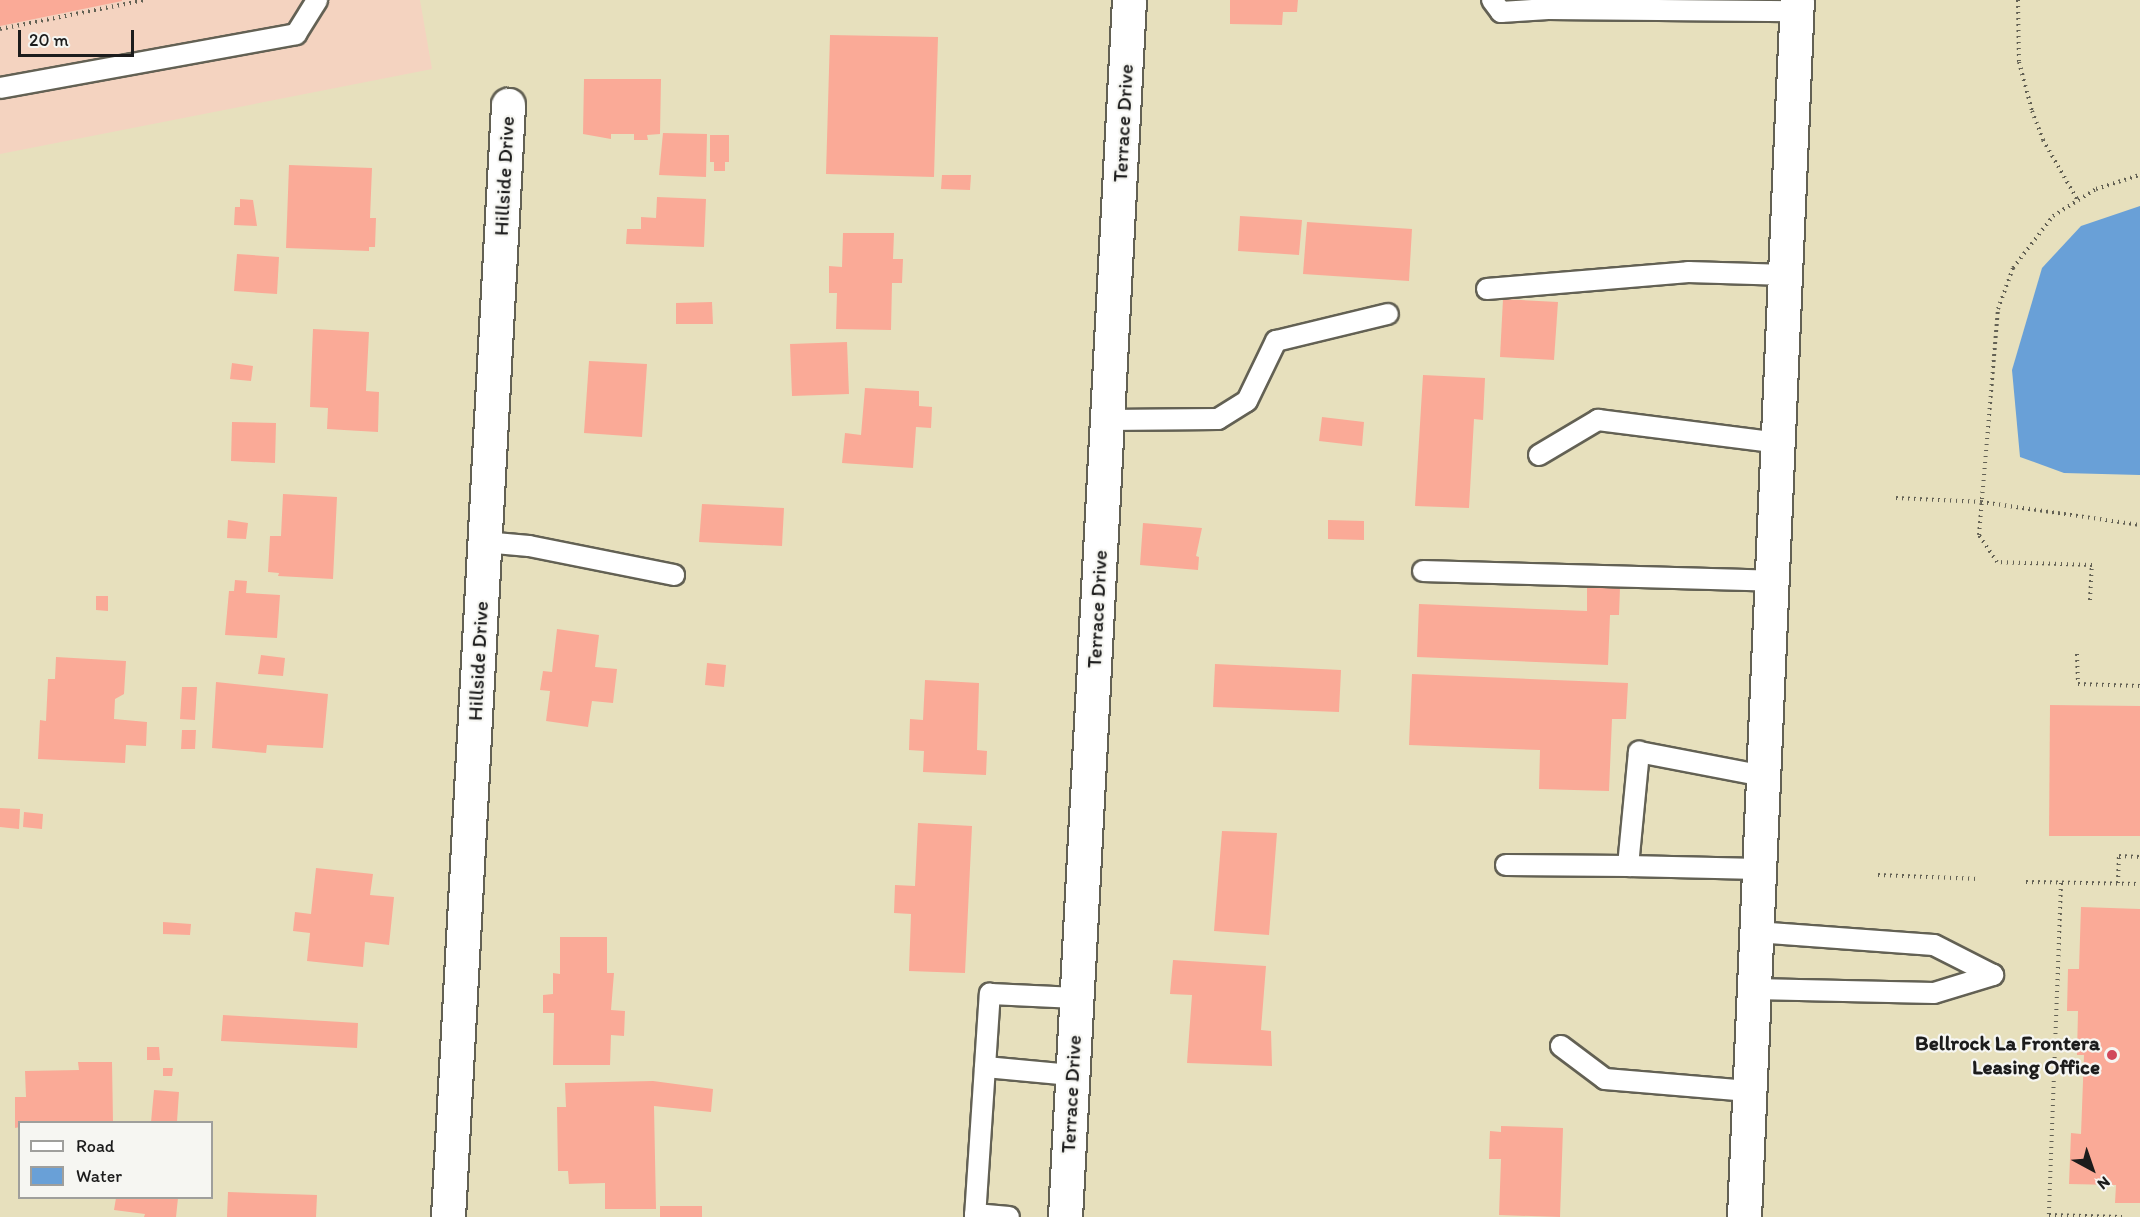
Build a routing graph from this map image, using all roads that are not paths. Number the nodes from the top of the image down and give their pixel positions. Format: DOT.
graph roads {
  1 [pos="317,0"];
  2 [pos="1129,0"];
  3 [pos="1492,0"];
  4 [pos="1797,6"];
  5 [pos="0,88"];
  6 [pos="508,105"];
  7 [pos="1787,275"];
  8 [pos="1487,289"];
  9 [pos="1388,314"];
  10 [pos="1107,420"];
  11 [pos="1779,443"];
  12 [pos="1539,455"];
  13 [pos="484,542"];
  14 [pos="1423,571"];
  15 [pos="674,575"];
  16 [pos="1773,581"];
  17 [pos="1764,776"];
  18 [pos="1506,865"];
  19 [pos="1628,866"];
  20 [pos="1759,870"];
  21 [pos="1756,932"];
  22 [pos="1754,989"];
  23 [pos="1077,998"];
  24 [pos="1561,1046"];
  25 [pos="985,1067"];
  26 [pos="1072,1075"];
  27 [pos="1749,1091"];
  28 [pos="975,1216"];
  29 [pos="448,1217"];
  30 [pos="1009,1217"];
  31 [pos="1065,1217"];
  32 [pos="1744,1217"];
  1 -- 5 [label="lane"];
  2 -- 10 [label="street, Terrace Drive"];
  3 -- 4 [label="lane"];
  4 -- 7 [label="street"];
  6 -- 13 [label="street, Hillside Drive"];
  7 -- 8 [label="lane"];
  7 -- 11 [label="street"];
  9 -- 10 [label="lane"];
  10 -- 23 [label="street, Terrace Drive"];
  11 -- 12 [label="lane"];
  11 -- 16 [label="street"];
  13 -- 15 [label="lane"];
  13 -- 29 [label="street, Hillside Drive"];
  14 -- 16 [label="lane"];
  16 -- 17 [label="street"];
  17 -- 19 [label="lane"];
  17 -- 20 [label="street"];
  18 -- 19 [label="lane"];
  19 -- 20 [label="lane"];
  20 -- 21 [label="street"];
  21 -- 22 [label="street"];
  21 -- 22 [label="lane"];
  22 -- 27 [label="street"];
  23 -- 25 [label="lane"];
  23 -- 26 [label="street, Terrace Drive"];
  24 -- 27 [label="lane"];
  25 -- 26 [label="lane"];
  25 -- 28 [label="lane"];
  26 -- 31 [label="street, Terrace Drive"];
  27 -- 32 [label="street"];
  28 -- 30 [label="lane"];
}
